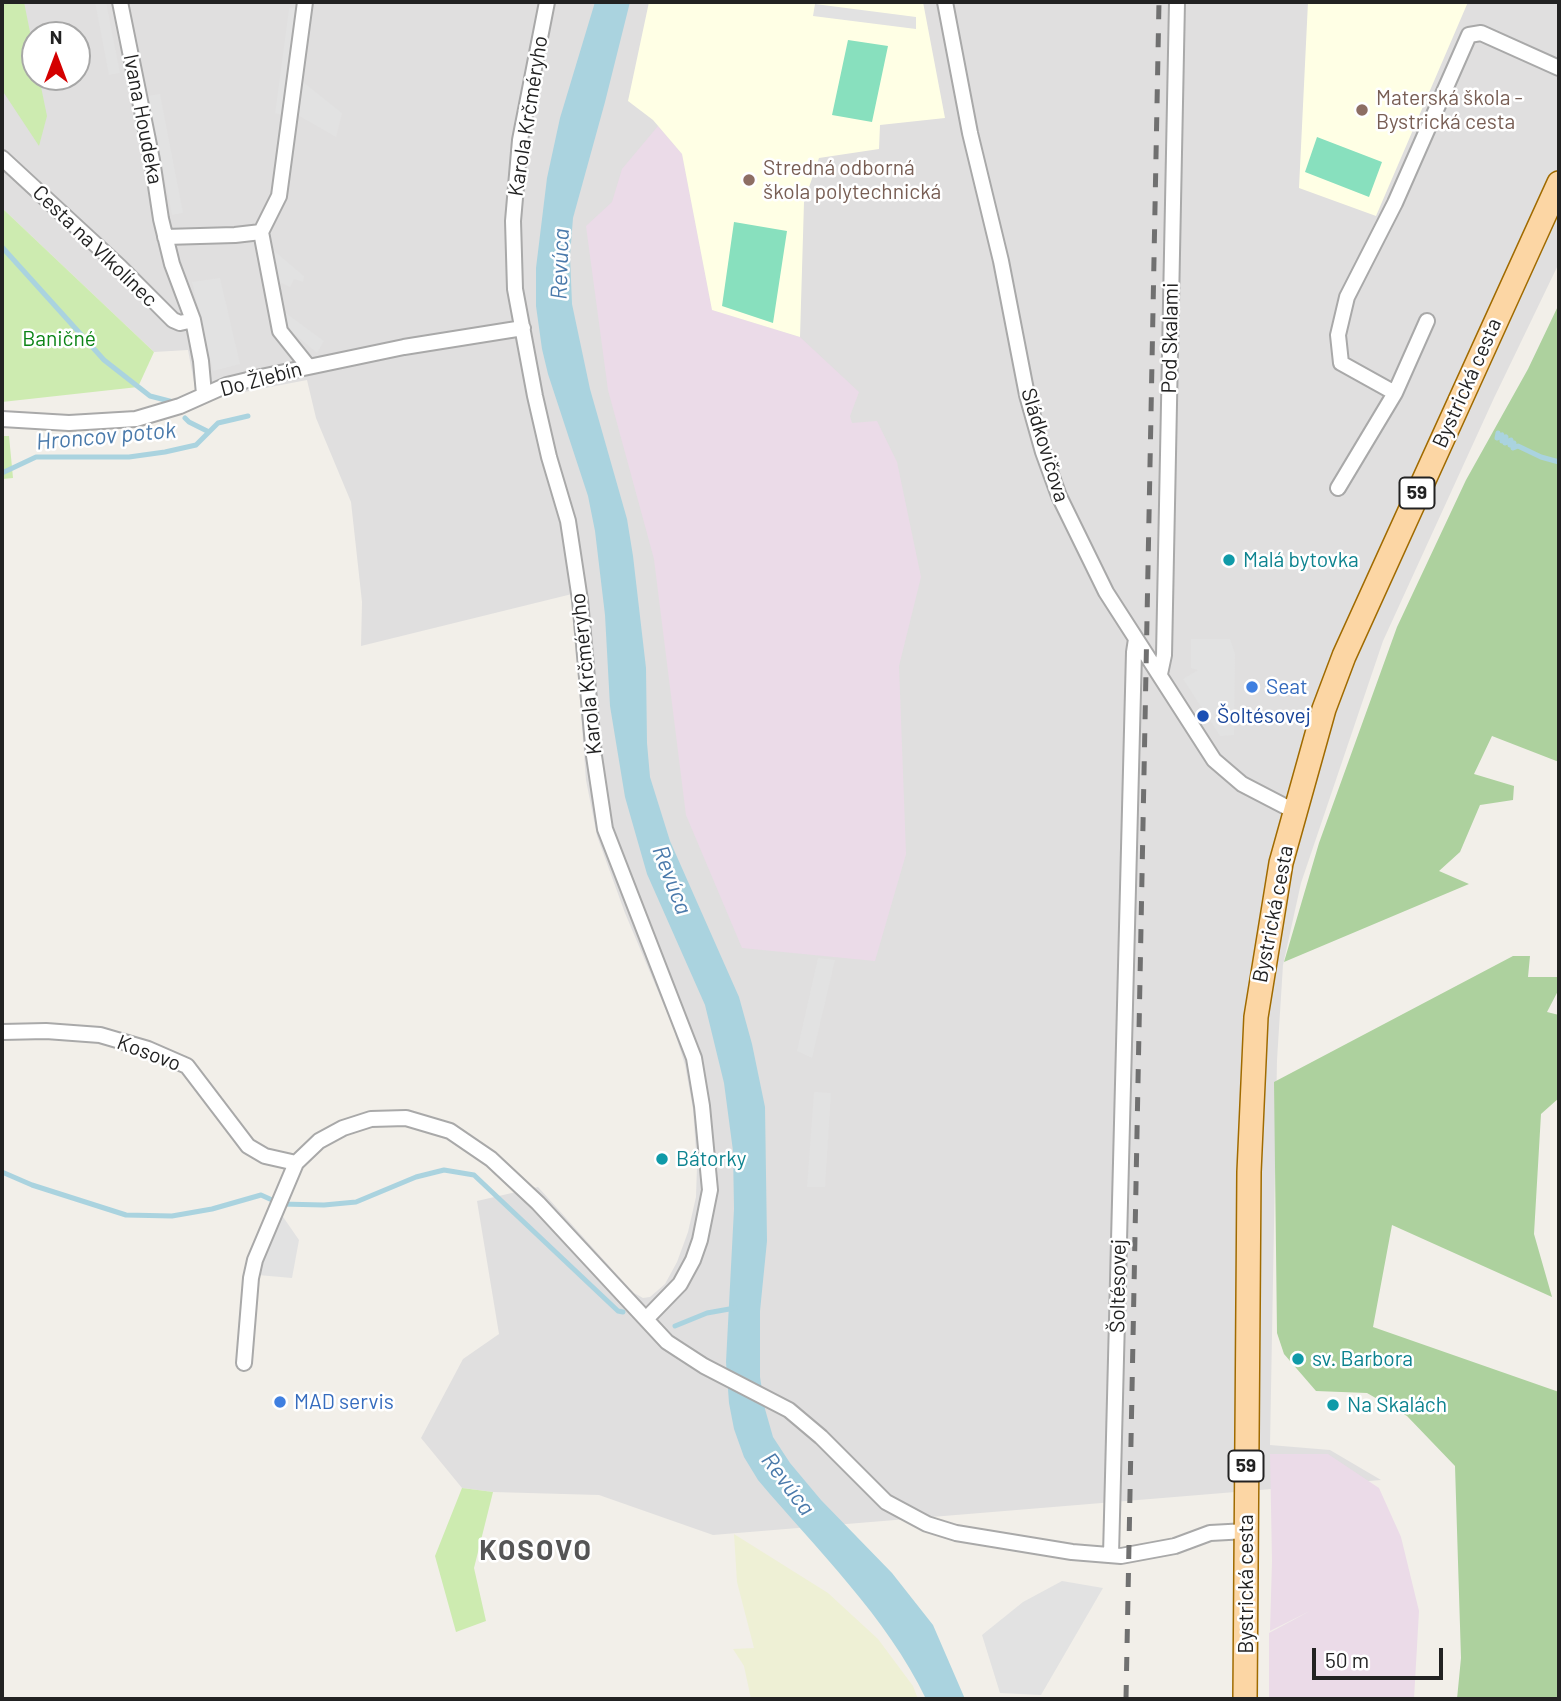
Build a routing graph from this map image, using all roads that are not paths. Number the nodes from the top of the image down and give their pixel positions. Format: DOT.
graph roads {
  1 [pos="120,2"];
  2 [pos="305,2"];
  3 [pos="547,2"];
  4 [pos="945,2"];
  5 [pos="1177,2"];
  6 [pos="1559,68"];
  7 [pos="2,158"];
  8 [pos="1559,183"];
  9 [pos="261,232"];
  10 [pos="165,237"];
  11 [pos="193,320"];
  12 [pos="1427,321"];
  13 [pos="523,328"];
  14 [pos="308,366"];
  15 [pos="1395,393"];
  16 [pos="204,394"];
  17 [pos="2,419"];
  18 [pos="1338,488"];
  19 [pos="1136,639"];
  20 [pos="1160,674"];
  21 [pos="1294,811"];
  22 [pos="2,1032"];
  23 [pos="296,1163"];
  24 [pos="646,1319"];
  25 [pos="244,1363"];
  26 [pos="1247,1531"];
  27 [pos="1111,1555"];
  28 [pos="1245,1699"];
  1 -- 10 [label="street, Ivana Houdeka"];
  2 -- 9 [label="street"];
  3 -- 13 [label="street, Karola Krčméryho"];
  4 -- 19 [label="street, Sládkovičova"];
  5 -- 20 [label="street, Pod Skalami"];
  6 -- 15 [label="street"];
  7 -- 11 [label="street, Cesta na Vlkolínec"];
  8 -- 21 [label="main road, Bystrická cesta / 59"];
  9 -- 10 [label="street"];
  9 -- 14 [label="street"];
  10 -- 11 [label="street, Ivana Houdeka"];
  11 -- 16 [label="street, Ivana Houdeka"];
  12 -- 15 [label="street"];
  13 -- 14 [label="street, Do Žlebín"];
  13 -- 24 [label="street, Karola Krčméryho"];
  14 -- 16 [label="street, Do Žlebín"];
  15 -- 18 [label="street"];
  16 -- 17 [label="street, Do Žlebín"];
  19 -- 20 [label="street, Sládkovičova"];
  19 -- 27 [label="street, Šoltésovej"];
  20 -- 21 [label="street, Sládkovičova"];
  21 -- 26 [label="main road, Bystrická cesta / 59"];
  22 -- 23 [label="street, Kosovo"];
  23 -- 24 [label="street"];
  23 -- 25 [label="street"];
  24 -- 27 [label="street"];
  26 -- 27 [label="street"];
  26 -- 28 [label="main road, Bystrická cesta / 59"];
}
